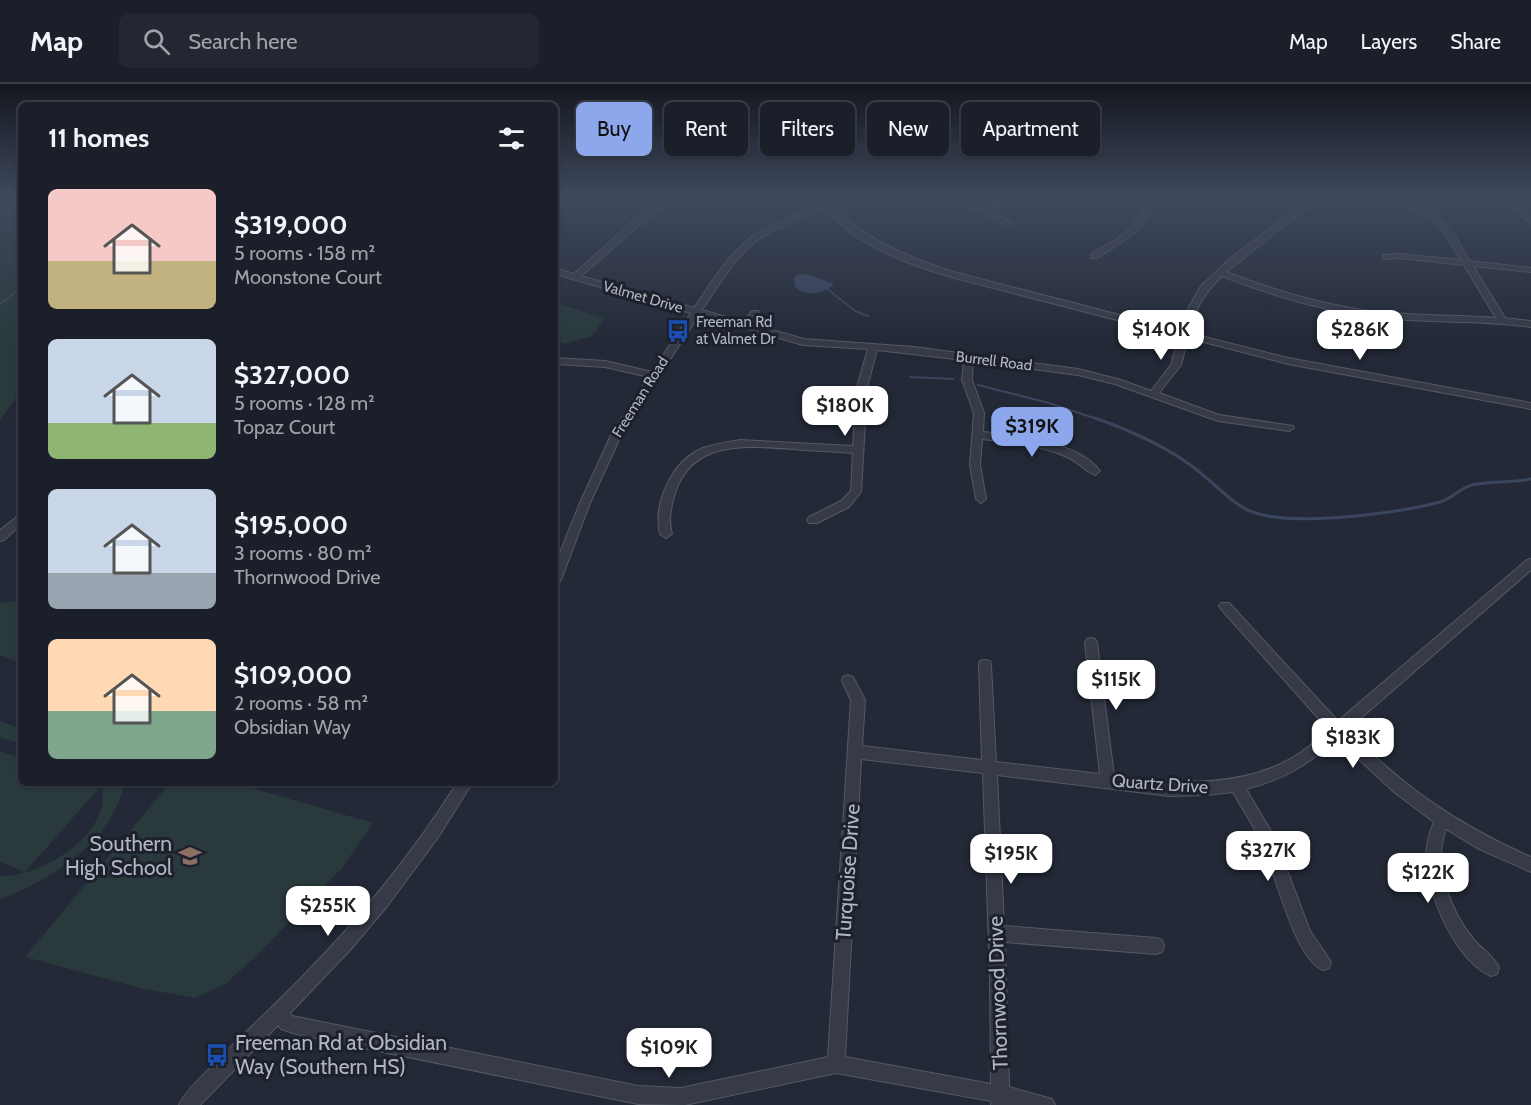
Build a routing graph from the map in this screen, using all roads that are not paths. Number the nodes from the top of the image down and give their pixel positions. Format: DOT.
graph roads {
  1 [pos="609,246"];
  2 [pos="747,246"];
  3 [pos="878,246"];
  4 [pos="1109,246"];
  5 [pos="1254,246"];
  6 [pos="1457,246"];
  7 [pos="1094,256"];
  8 [pos="1386,257"];
  9 [pos="1467,262"];
  10 [pos="1531,270"];
  11 [pos="558,272"];
  12 [pos="1220,272"];
  13 [pos="574,277"];
  14 [pos="696,312"];
  15 [pos="755,313"];
  16 [pos="1501,319"];
  17 [pos="1531,324"];
  18 [pos="745,326"];
  19 [pos="1184,335"];
  20 [pos="873,347"];
  21 [pos="969,357"];
  22 [pos="558,361"];
  23 [pos="653,375"];
  24 [pos="1153,395"];
  25 [pos="1531,406"];
  26 [pos="1289,428"];
  27 [pos="978,435"];
  28 [pos="859,450"];
  29 [pos="1095,471"];
  30 [pos="981,499"];
  31 [pos="813,520"];
  32 [pos="18,521"];
  33 [pos="666,534"];
  34 [pos="0,537"];
  35 [pos="1531,563"];
  36 [pos="558,573"];
  37 [pos="1226,606"];
  38 [pos="1091,643"];
  39 [pos="985,665"];
  40 [pos="848,681"];
  41 [pos="1338,729"];
  42 [pos="856,752"];
  43 [pos="990,767"];
  44 [pos="1108,781"];
  45 [pos="463,786"];
  46 [pos="1237,786"];
  47 [pos="1442,821"];
  48 [pos="1531,865"];
  49 [pos="996,933"];
  50 [pos="1156,946"];
  51 [pos="1323,962"];
  52 [pos="1491,968"];
  53 [pos="278,1012"];
  54 [pos="836,1064"];
  55 [pos="1000,1099"];
  56 [pos="188,1105"];
  57 [pos="1046,1105"];
  1 -- 13 [label="street"];
  2 -- 14 [label="street, Freeman Road"];
  3 -- 19 [label="street"];
  4 -- 7 [label="street"];
  5 -- 12 [label="street"];
  6 -- 9 [label="street"];
  8 -- 9 [label="street"];
  9 -- 10 [label="street"];
  9 -- 16 [label="street"];
  11 -- 13 [label="street, Valmet Drive"];
  12 -- 16 [label="street"];
  12 -- 19 [label="street"];
  13 -- 14 [label="street, Valmet Drive"];
  14 -- 18 [label="street, Burrell Road"];
  14 -- 23 [label="street, Freeman Road"];
  15 -- 18 [label="street"];
  16 -- 17 [label="street"];
  18 -- 20 [label="street, Burrell Road"];
  19 -- 24 [label="street"];
  19 -- 25 [label="street"];
  20 -- 21 [label="street, Burrell Road"];
  20 -- 28 [label="street"];
  21 -- 24 [label="street, Burrell Road"];
  21 -- 27 [label="street"];
  22 -- 23 [label="street"];
  23 -- 36 [label="street, Freeman Road"];
  24 -- 26 [label="street, Burrell Road"];
  27 -- 29 [label="street"];
  27 -- 30 [label="street"];
  28 -- 31 [label="street"];
  28 -- 33 [label="street"];
  32 -- 34 [label="street"];
  35 -- 41 [label="street, Quartz Drive"];
  37 -- 41 [label="street"];
  38 -- 44 [label="street"];
  39 -- 43 [label="street, Thornwood Drive"];
  40 -- 42 [label="street, Turquoise Drive"];
  41 -- 46 [label="street, Quartz Drive"];
  41 -- 47 [label="street"];
  42 -- 43 [label="street, Quartz Drive"];
  42 -- 54 [label="street, Turquoise Drive"];
  43 -- 44 [label="street, Quartz Drive"];
  43 -- 49 [label="street, Thornwood Drive"];
  44 -- 46 [label="street, Quartz Drive"];
  45 -- 53 [label="street"];
  46 -- 51 [label="street"];
  47 -- 48 [label="street"];
  47 -- 52 [label="street"];
  49 -- 50 [label="street"];
  49 -- 55 [label="street, Thornwood Drive"];
  53 -- 54 [label="street"];
  53 -- 56 [label="street"];
  54 -- 55 [label="street"];
  55 -- 57 [label="street"];
}
